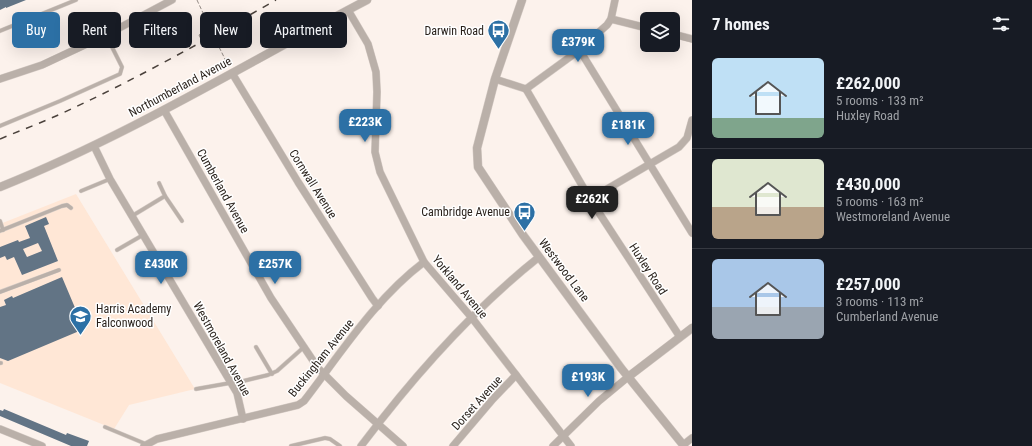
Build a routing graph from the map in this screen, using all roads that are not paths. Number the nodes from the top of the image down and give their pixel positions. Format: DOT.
graph roads {
  1 [pos="76,0"];
  2 [pos="172,0"];
  3 [pos="367,0"];
  4 [pos="522,0"];
  5 [pos="615,0"];
  6 [pos="348,10"];
  7 [pos="611,19"];
  8 [pos="640,26"];
  9 [pos="121,27"];
  10 [pos="0,31"];
  11 [pos="680,36"];
  12 [pos="692,39"];
  13 [pos="78,48"];
  14 [pos="112,48"];
  15 [pos="579,49"];
  16 [pos="232,73"];
  17 [pos="0,78"];
  18 [pos="495,79"];
  19 [pos="526,89"];
  20 [pos="164,110"];
  21 [pos="692,120"];
  22 [pos="0,126"];
  23 [pos="94,146"];
  24 [pos="650,163"];
  25 [pos="110,179"];
  26 [pos="159,183"];
  27 [pos="0,187"];
  28 [pos="81,191"];
  29 [pos="165,196"];
  30 [pos="590,199"];
  31 [pos="71,208"];
  32 [pos="132,216"];
  33 [pos="0,221"];
  34 [pos="182,221"];
  35 [pos="2,231"];
  36 [pos="692,233"];
  37 [pos="143,235"];
  38 [pos="117,250"];
  39 [pos="539,257"];
  40 [pos="424,262"];
  41 [pos="59,270"];
  42 [pos="0,292"];
  43 [pos="378,306"];
  44 [pos="472,318"];
  45 [pos="692,328"];
  46 [pos="680,337"];
  47 [pos="256,347"];
  48 [pos="304,347"];
  49 [pos="272,374"];
  50 [pos="324,375"];
  51 [pos="516,375"];
  52 [pos="628,377"];
  53 [pos="231,383"];
  54 [pos="196,389"];
  55 [pos="243,419"];
  56 [pos="378,424"];
  57 [pos="105,427"];
  58 [pos="0,429"];
  59 [pos="563,436"];
  60 [pos="692,438"];
  61 [pos="145,445"];
  62 [pos="684,445"];
  63 [pos="42,446"];
  64 [pos="291,446"];
  65 [pos="340,446"];
  66 [pos="361,446"];
  67 [pos="403,446"];
  68 [pos="454,446"];
  69 [pos="553,446"];
  70 [pos="571,446"];
  1 -- 10 [label="lane"];
  2 -- 9 [label="street"];
  3 -- 6 [label="street, Northumberland Avenue"];
  4 -- 18 [label="street, Westwood Lane"];
  5 -- 7 [label="street"];
  6 -- 16 [label="street, Northumberland Avenue"];
  6 -- 40 [label="street, Yorkland Avenue"];
  7 -- 8 [label="street"];
  7 -- 15 [label="street"];
  11 -- 12 [label="street"];
  13 -- 17 [label="street"];
  14 -- 22 [label="lane"];
  15 -- 19 [label="street"];
  15 -- 24 [label="street"];
  16 -- 20 [label="street, Northumberland Avenue"];
  16 -- 43 [label="street, Cornwall Avenue"];
  18 -- 19 [label="street"];
  18 -- 39 [label="street, Westwood Lane"];
  19 -- 30 [label="street, Huxley Road"];
  20 -- 23 [label="street, Northumberland Avenue"];
  20 -- 48 [label="street, Cumberland Avenue"];
  21 -- 24 [label="street"];
  23 -- 25 [label="street, Westmoreland Avenue"];
  23 -- 27 [label="street, Northumberland Avenue"];
  24 -- 30 [label="street"];
  24 -- 36 [label="street"];
  25 -- 28 [label="lane"];
  25 -- 32 [label="street, Westmoreland Avenue"];
  26 -- 29 [label="lane"];
  29 -- 32 [label="lane"];
  29 -- 34 [label="lane"];
  30 -- 46 [label="street, Huxley Road"];
  31 -- 35 [label="lane"];
  32 -- 37 [label="street, Westmoreland Avenue"];
  33 -- 35 [label="lane"];
  37 -- 38 [label="lane"];
  37 -- 53 [label="street, Westmoreland Avenue"];
  39 -- 44 [label="street"];
  39 -- 52 [label="street, Westwood Lane"];
  40 -- 43 [label="street, Buckingham Avenue"];
  40 -- 44 [label="street, Yorkland Avenue"];
  41 -- 42 [label="lane"];
  43 -- 50 [label="street, Buckingham Avenue"];
  44 -- 51 [label="street, Yorkland Avenue"];
  44 -- 56 [label="street"];
  45 -- 46 [label="street"];
  46 -- 52 [label="street"];
  47 -- 49 [label="lane"];
  48 -- 49 [label="lane"];
  48 -- 50 [label="street, Cumberland Avenue"];
  49 -- 53 [label="lane"];
  50 -- 55 [label="street, Buckingham Avenue"];
  50 -- 56 [label="street, Cumberland Avenue"];
  51 -- 59 [label="street, Yorkland Avenue"];
  51 -- 68 [label="street, Dorset Avenue"];
  52 -- 59 [label="street"];
  52 -- 62 [label="street, Westwood Lane"];
  53 -- 54 [label="lane"];
  53 -- 55 [label="street, Westmoreland Avenue"];
  55 -- 61 [label="street, Buckingham Avenue"];
  56 -- 66 [label="street"];
  56 -- 67 [label="street, Cumberland Avenue"];
  57 -- 61 [label="lane"];
  58 -- 63 [label="street"];
  59 -- 69 [label="street"];
  59 -- 70 [label="street, Yorkland Avenue"];
  60 -- 62 [label="street"];
  64 -- 65 [label="lane"];
}
